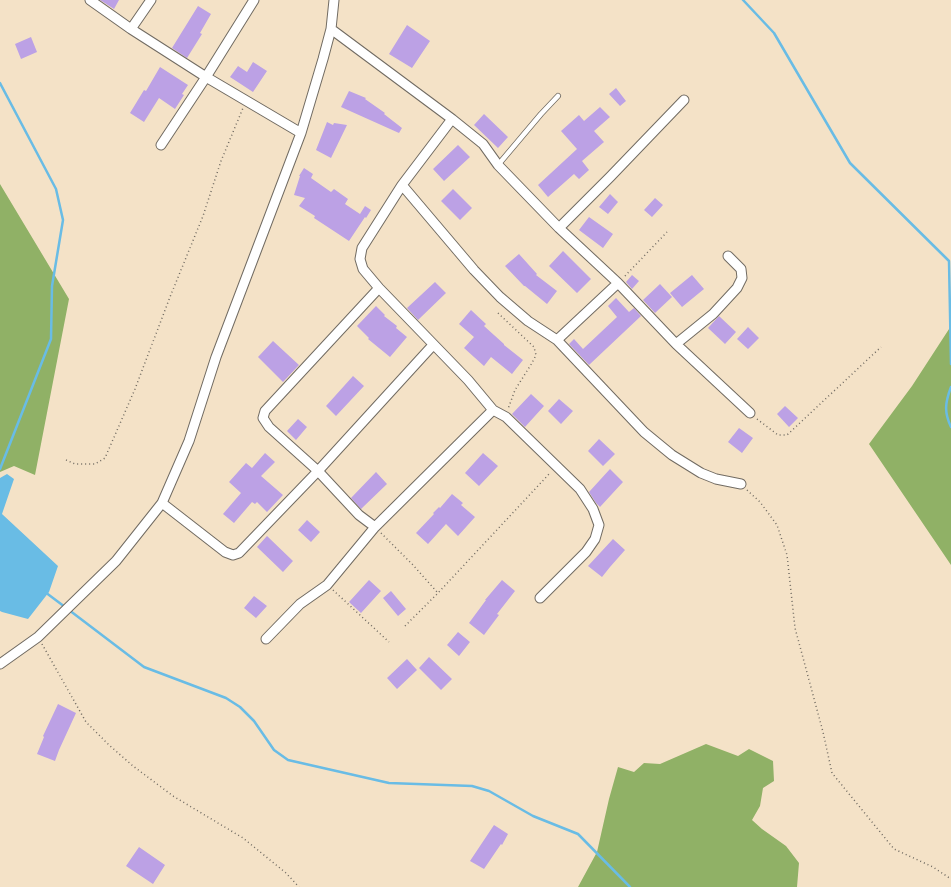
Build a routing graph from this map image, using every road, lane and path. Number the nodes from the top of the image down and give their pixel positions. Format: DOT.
graph roads {
  1 [pos="90,0"];
  2 [pos="151,0"];
  3 [pos="254,0"];
  4 [pos="334,0"];
  5 [pos="131,29"];
  6 [pos="331,29"];
  7 [pos="206,77"];
  8 [pos="558,96"];
  9 [pos="684,100"];
  10 [pos="246,101"];
  11 [pos="452,119"];
  12 [pos="301,133"];
  13 [pos="161,145"];
  14 [pos="498,165"];
  15 [pos="402,185"];
  16 [pos="559,228"];
  17 [pos="667,232"];
  18 [pos="728,256"];
  19 [pos="618,283"];
  20 [pos="379,288"];
  21 [pos="498,313"];
  22 [pos="557,340"];
  23 [pos="676,344"];
  24 [pos="433,345"];
  25 [pos="881,347"];
  26 [pos="493,410"];
  27 [pos="750,413"];
  28 [pos="506,417"];
  29 [pos="66,460"];
  30 [pos="557,466"];
  31 [pos="318,471"];
  32 [pos="741,484"];
  33 [pos="162,502"];
  34 [pos="375,527"];
  35 [pos="327,585"];
  36 [pos="438,593"];
  37 [pos="540,598"];
  38 [pos="405,626"];
  39 [pos="38,637"];
  40 [pos="266,639"];
  41 [pos="389,642"];
  42 [pos="0,664"];
  43 [pos="951,879"];
  44 [pos="299,887"];
  1 -- 5 [label="street"];
  2 -- 5 [label="street"];
  3 -- 7 [label="street"];
  4 -- 6 [label="street"];
  5 -- 7 [label="street"];
  6 -- 11 [label="street"];
  6 -- 12 [label="street"];
  7 -- 10 [label="street"];
  7 -- 13 [label="street"];
  8 -- 14 [label="lane"];
  9 -- 16 [label="street"];
  10 -- 12 [label="street"];
  10 -- 29 [label="path"];
  11 -- 14 [label="street"];
  11 -- 15 [label="street"];
  12 -- 33 [label="street"];
  14 -- 16 [label="street"];
  15 -- 20 [label="street"];
  15 -- 22 [label="street"];
  16 -- 19 [label="street"];
  17 -- 19 [label="path"];
  18 -- 23 [label="street"];
  19 -- 22 [label="street"];
  19 -- 23 [label="street"];
  20 -- 24 [label="street"];
  20 -- 31 [label="street"];
  21 -- 28 [label="path"];
  22 -- 32 [label="street"];
  23 -- 27 [label="street"];
  24 -- 26 [label="street"];
  24 -- 31 [label="street"];
  25 -- 27 [label="path"];
  26 -- 28 [label="street"];
  26 -- 34 [label="street"];
  28 -- 30 [label="street"];
  30 -- 36 [label="path"];
  30 -- 37 [label="street"];
  31 -- 33 [label="street"];
  31 -- 34 [label="street"];
  32 -- 43 [label="path"];
  33 -- 39 [label="street"];
  34 -- 35 [label="street"];
  34 -- 36 [label="path"];
  35 -- 40 [label="street"];
  35 -- 41 [label="path"];
  36 -- 38 [label="path"];
  39 -- 42 [label="street"];
  39 -- 44 [label="path"];
}
